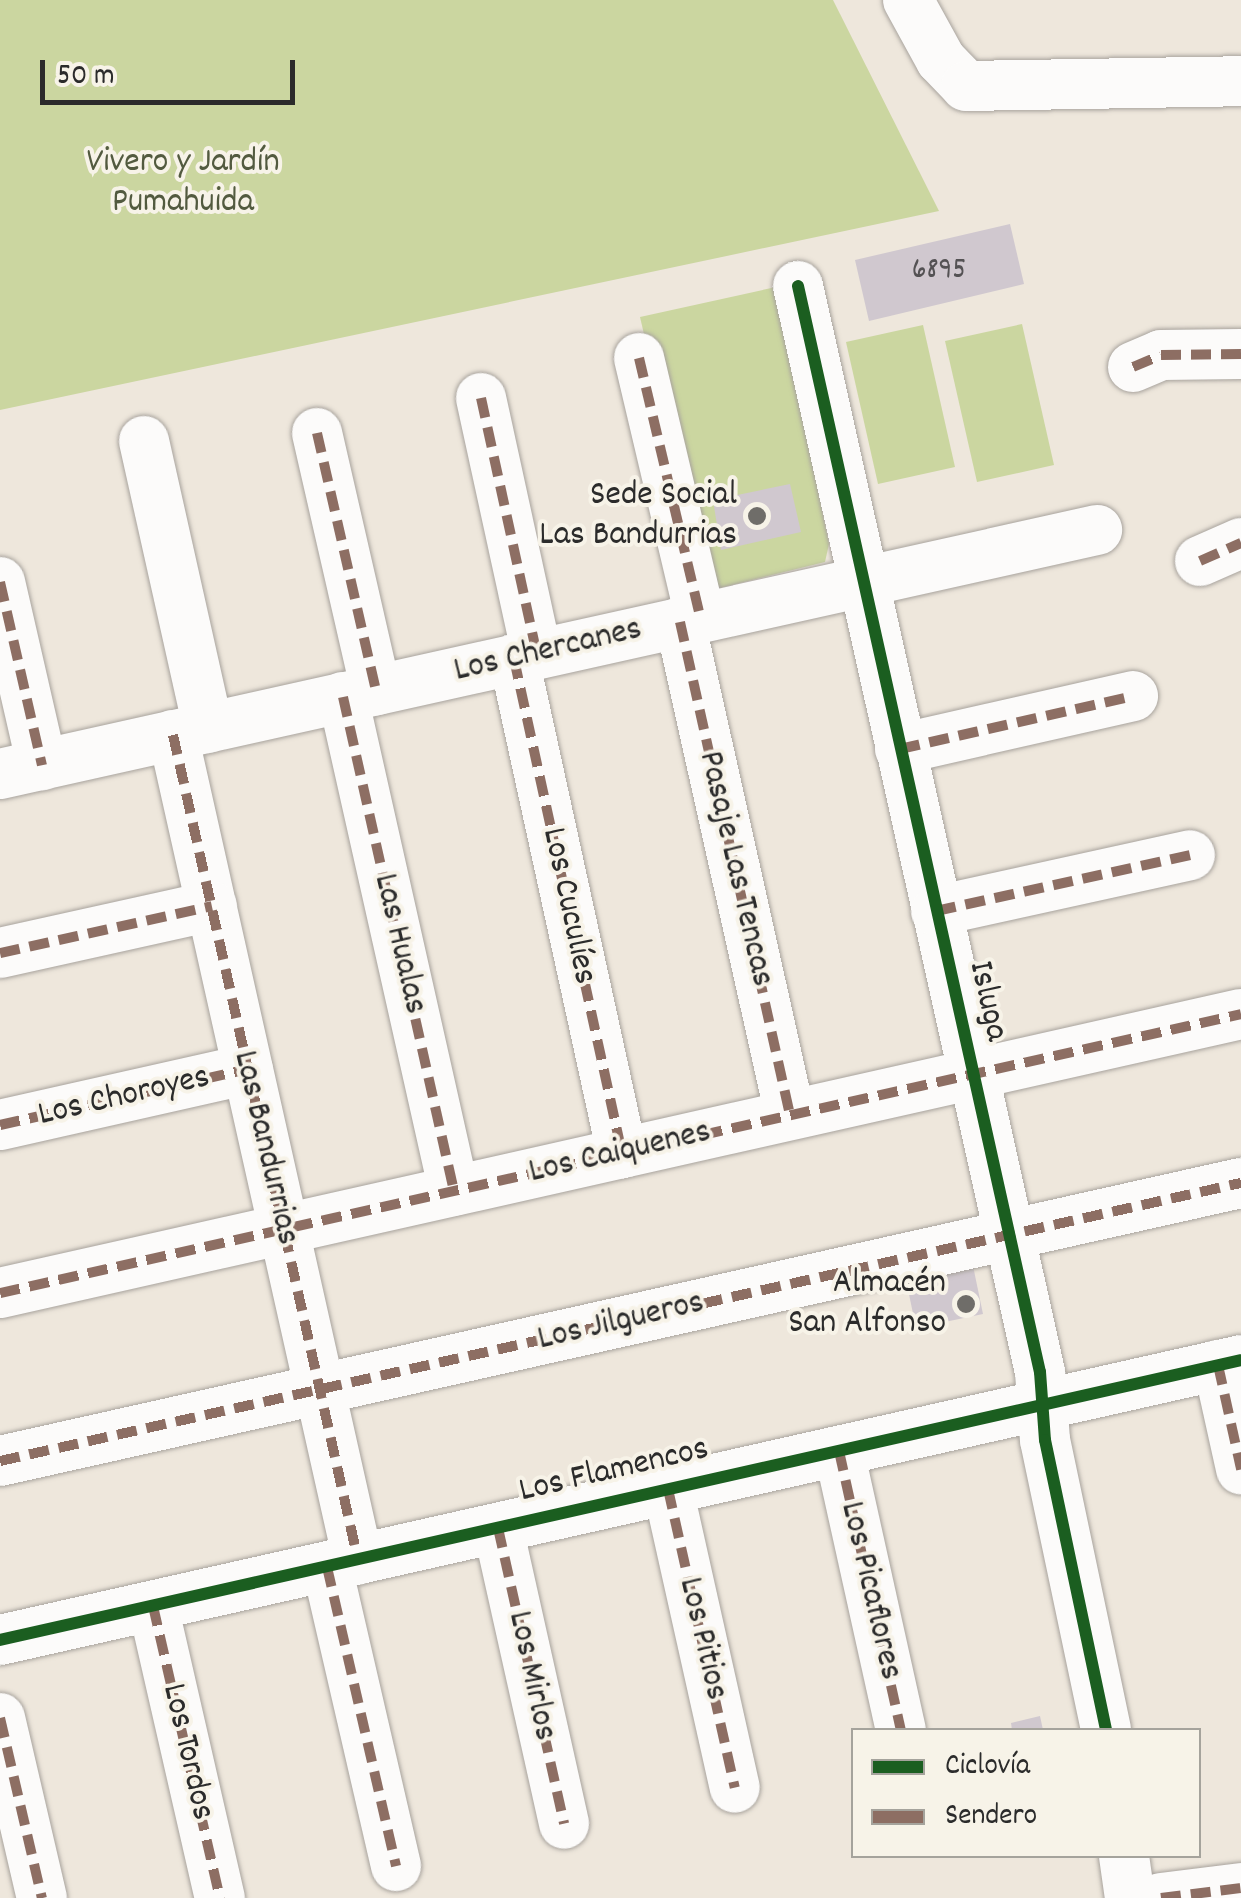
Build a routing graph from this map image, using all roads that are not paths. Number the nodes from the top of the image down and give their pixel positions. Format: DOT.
graph roads {
  1 [pos="908,0"];
  2 [pos="1241,81"];
  3 [pos="798,286"];
  4 [pos="1241,354"];
  5 [pos="639,358"];
  6 [pos="1133,366"];
  7 [pos="481,398"];
  8 [pos="317,433"];
  9 [pos="144,441"];
  10 [pos="1097,530"];
  11 [pos="862,581"];
  12 [pos="0,582"];
  13 [pos="690,620"];
  14 [pos="525,656"];
  15 [pos="360,694"];
  16 [pos="1133,696"];
  17 [pos="191,732"];
  18 [pos="900,748"];
  19 [pos="21,770"];
  20 [pos="1190,855"];
  21 [pos="212,906"];
  22 [pos="936,911"];
  23 [pos="0,953"];
  24 [pos="1241,1014"];
  25 [pos="248,1070"];
  26 [pos="973,1074"];
  27 [pos="790,1115"];
  28 [pos="0,1124"];
  29 [pos="622,1153"];
  30 [pos="1241,1183"];
  31 [pos="454,1190"];
  32 [pos="284,1229"];
  33 [pos="1009,1235"];
  34 [pos="0,1292"];
  35 [pos="1229,1363"];
  36 [pos="320,1390"];
  37 [pos="1042,1405"];
  38 [pos="839,1451"];
  39 [pos="0,1461"];
  40 [pos="1241,1469"];
  41 [pos="668,1490"];
  42 [pos="498,1528"];
  43 [pos="342,1563"];
  44 [pos="153,1606"];
  45 [pos="0,1640"];
  46 [pos="0,1718"];
  47 [pos="902,1728"];
  48 [pos="1106,1728"];
  49 [pos="736,1788"];
  50 [pos="564,1824"];
  51 [pos="1124,1858"];
  52 [pos="396,1866"];
  53 [pos="1241,1888"];
  54 [pos="42,1898"];
  55 [pos="220,1898"];
  56 [pos="1130,1898"];
  57 [pos="1161,1898"];
  1 -- 2 [label="street"];
  3 -- 11 [label="street, Isluga"];
  4 -- 6 [label="street"];
  5 -- 13 [label="street, Pasaje Las Tencas"];
  7 -- 14 [label="street, Los Cuculíes"];
  8 -- 15 [label="street, Las Hualas"];
  9 -- 17 [label="street, Las Bandurrias"];
  10 -- 11 [label="street, Los Chercanes"];
  11 -- 13 [label="street, Los Chercanes"];
  11 -- 18 [label="street, Isluga"];
  12 -- 19 [label="street"];
  13 -- 14 [label="street, Los Chercanes"];
  13 -- 27 [label="street, Pasaje Las Tencas"];
  14 -- 15 [label="street, Los Chercanes"];
  14 -- 29 [label="street, Los Cuculíes"];
  15 -- 17 [label="street, Los Chercanes"];
  15 -- 31 [label="street, Las Hualas"];
  16 -- 18 [label="street"];
  17 -- 19 [label="street, Los Chercanes"];
  17 -- 21 [label="street, Las Bandurrias"];
  18 -- 22 [label="street, Isluga"];
  20 -- 22 [label="street"];
  21 -- 23 [label="street"];
  21 -- 25 [label="street, Las Bandurrias"];
  22 -- 26 [label="street, Isluga"];
  24 -- 26 [label="street, Los Caiquenes"];
  25 -- 28 [label="street, Los Choroyes"];
  25 -- 32 [label="street, Las Bandurrias"];
  26 -- 27 [label="street, Los Caiquenes"];
  26 -- 33 [label="street, Isluga"];
  27 -- 29 [label="street, Los Caiquenes"];
  29 -- 31 [label="street, Los Caiquenes"];
  30 -- 33 [label="street, Los Jilgueros"];
  31 -- 32 [label="street, Los Caiquenes"];
  32 -- 34 [label="street, Los Caiquenes"];
  32 -- 36 [label="street, Las Bandurrias"];
  33 -- 36 [label="street, Los Jilgueros"];
  33 -- 37 [label="street, Isluga"];
  35 -- 37 [label="street, Los Flamencos"];
  35 -- 40 [label="street"];
  36 -- 39 [label="street, Los Jilgueros"];
  36 -- 43 [label="street, Las Bandurrias"];
  37 -- 38 [label="street, Los Flamencos"];
  37 -- 48 [label="street, Isluga"];
  38 -- 41 [label="street, Los Flamencos"];
  38 -- 47 [label="street, Los Picaflores"];
  41 -- 42 [label="street, Los Flamencos"];
  41 -- 49 [label="street, Los Pitios"];
  42 -- 43 [label="street, Los Flamencos"];
  42 -- 50 [label="street, Los Mirlos"];
  43 -- 44 [label="street, Los Flamencos"];
  43 -- 52 [label="street, Las Bandurrias"];
  44 -- 45 [label="street, Los Flamencos"];
  44 -- 55 [label="street, Los Tordos"];
  46 -- 54 [label="street"];
  51 -- 56 [label="street"];
  53 -- 57 [label="street"];
}
